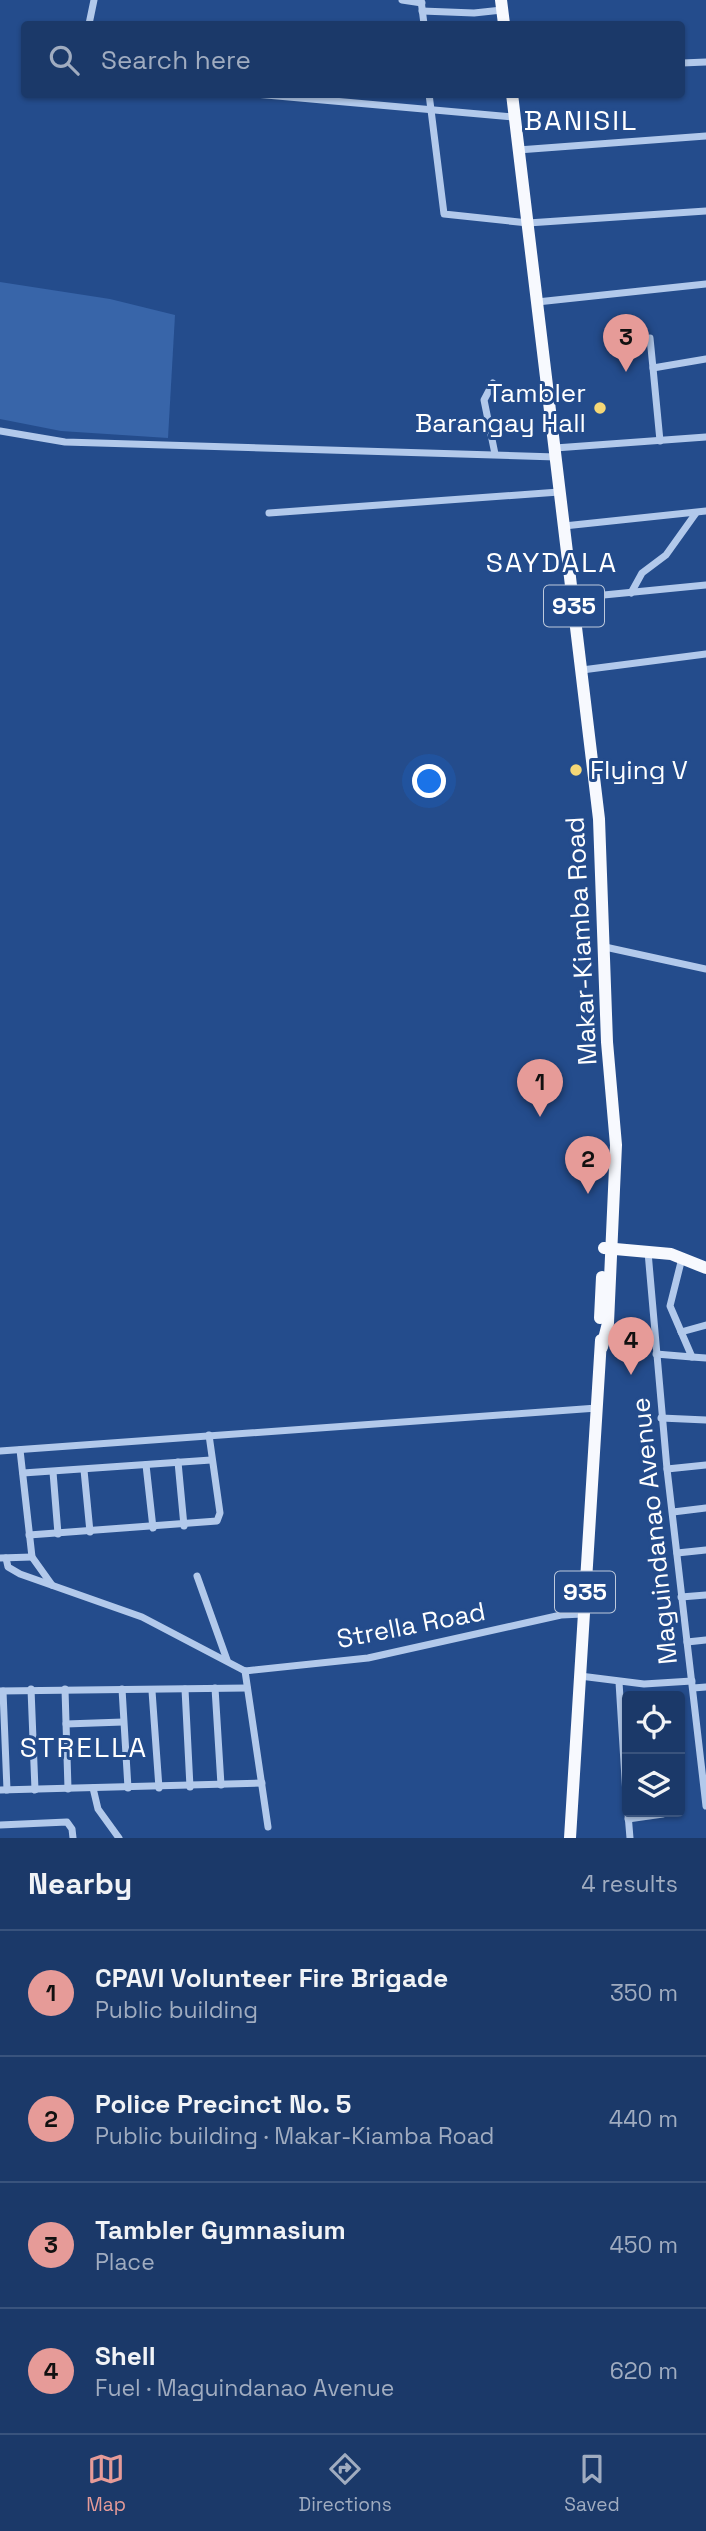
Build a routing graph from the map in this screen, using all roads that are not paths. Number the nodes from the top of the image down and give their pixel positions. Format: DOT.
graph roads {
  1 [pos="94,0"];
  2 [pos="402,0"];
  3 [pos="422,4"];
  4 [pos="502,5"];
  5 [pos="90,21"];
  6 [pos="706,62"];
  7 [pos="685,63"];
  8 [pos="296,98"];
  9 [pos="429,98"];
  10 [pos="512,98"];
  11 [pos="430,111"];
  12 [pos="514,117"];
  13 [pos="706,135"];
  14 [pos="518,150"];
  15 [pos="706,211"];
  16 [pos="528,223"];
  17 [pos="706,284"];
  18 [pos="537,302"];
  19 [pos="650,338"];
  20 [pos="706,359"];
  21 [pos="653,368"];
  22 [pos="493,383"];
  23 [pos="0,431"];
  24 [pos="706,437"];
  25 [pos="660,441"];
  26 [pos="555,452"];
  27 [pos="495,454"];
  28 [pos="559,492"];
  29 [pos="706,511"];
  30 [pos="269,513"];
  31 [pos="696,513"];
  32 [pos="564,526"];
  33 [pos="706,585"];
  34 [pos="631,593"];
  35 [pos="573,598"];
  36 [pos="706,654"];
  37 [pos="582,670"];
  38 [pos="605,947"];
  39 [pos="706,969"];
  40 [pos="611,1119"];
  41 [pos="614,1221"];
  42 [pos="608,1248"];
  43 [pos="639,1250"];
  44 [pos="682,1258"];
  45 [pos="706,1268"];
  46 [pos="611,1275"];
  47 [pos="706,1325"];
  48 [pos="681,1332"];
  49 [pos="601,1347"];
  50 [pos="656,1354"];
  51 [pos="692,1357"];
  52 [pos="706,1358"];
  53 [pos="597,1408"];
  54 [pos="662,1418"];
  55 [pos="706,1420"];
  56 [pos="209,1435"];
  57 [pos="20,1450"];
  58 [pos="0,1451"];
  59 [pos="211,1460"];
  60 [pos="178,1462"];
  61 [pos="146,1465"];
  62 [pos="706,1465"];
  63 [pos="667,1468"];
  64 [pos="84,1469"];
  65 [pos="53,1472"];
  66 [pos="23,1474"];
  67 [pos="706,1508"];
  68 [pos="673,1512"];
  69 [pos="184,1526"];
  70 [pos="153,1528"];
  71 [pos="90,1532"];
  72 [pos="58,1534"];
  73 [pos="29,1535"];
  74 [pos="706,1550"];
  75 [pos="677,1553"];
  76 [pos="32,1557"];
  77 [pos="1,1558"];
  78 [pos="197,1576"];
  79 [pos="53,1586"];
  80 [pos="706,1595"];
  81 [pos="681,1597"];
  82 [pos="583,1614"];
  83 [pos="706,1640"];
  84 [pos="687,1642"];
  85 [pos="227,1660"];
  86 [pos="245,1671"];
  87 [pos="579,1676"];
  88 [pos="620,1682"];
  89 [pos="693,1685"];
  90 [pos="706,1687"];
  91 [pos="215,1688"];
  92 [pos="247,1688"];
  93 [pos="31,1689"];
  94 [pos="65,1689"];
  95 [pos="122,1689"];
  96 [pos="185,1689"];
  97 [pos="2,1691"];
  98 [pos="152,1691"];
  99 [pos="123,1722"];
  100 [pos="66,1724"];
  101 [pos="702,1737"];
  102 [pos="624,1754"];
  103 [pos="704,1780"];
  104 [pos="262,1783"];
  105 [pos="221,1785"];
  106 [pos="190,1787"];
  107 [pos="93,1788"];
  108 [pos="128,1788"];
  109 [pos="159,1788"];
  110 [pos="68,1789"];
  111 [pos="4,1790"];
  112 [pos="35,1790"];
  113 [pos="706,1805"];
  114 [pos="627,1817"];
  115 [pos="0,1825"];
  116 [pos="268,1827"];
  117 [pos="74,1838"];
  118 [pos="119,1838"];
  119 [pos="570,1838"];
  120 [pos="630,1838"];
  1 -- 5 [label="street"];
  2 -- 3 [label="street"];
  3 -- 4 [label="street"];
  6 -- 7 [label="street"];
  8 -- 11 [label="street"];
  9 -- 11 [label="street"];
  10 -- 12 [label="main road, Makar-Kiamba Road / 935"];
  11 -- 12 [label="street"];
  11 -- 16 [label="street"];
  12 -- 14 [label="main road, Makar-Kiamba Road / 935"];
  13 -- 14 [label="street"];
  14 -- 16 [label="main road, Makar-Kiamba Road / 935"];
  15 -- 16 [label="street"];
  16 -- 18 [label="main road, Makar-Kiamba Road / 935"];
  17 -- 18 [label="street"];
  18 -- 26 [label="main road, Makar-Kiamba Road / 935"];
  19 -- 21 [label="street"];
  20 -- 21 [label="street"];
  21 -- 25 [label="street"];
  22 -- 27 [label="street"];
  23 -- 27 [label="street"];
  24 -- 25 [label="street"];
  25 -- 26 [label="street"];
  26 -- 27 [label="street"];
  26 -- 28 [label="main road, Makar-Kiamba Road / 935"];
  28 -- 30 [label="street"];
  28 -- 32 [label="main road, Makar-Kiamba Road / 935"];
  29 -- 31 [label="street"];
  31 -- 32 [label="street"];
  31 -- 34 [label="street"];
  32 -- 35 [label="main road, Makar-Kiamba Road / 935"];
  33 -- 34 [label="street"];
  34 -- 35 [label="street"];
  35 -- 37 [label="main road, Makar-Kiamba Road / 935"];
  36 -- 37 [label="street"];
  37 -- 38 [label="main road, Makar-Kiamba Road / 935"];
  38 -- 39 [label="street"];
  38 -- 40 [label="main road, Makar-Kiamba Road / 935"];
  40 -- 41 [label="main road, Makar-Kiamba Road / 935"];
  40 -- 42 [label="main road, Makar-Kiamba Road / 935"];
  41 -- 42 [label="main road, Makar-Kiamba Road / 935"];
  41 -- 43 [label="main road"];
  42 -- 43 [label="main road"];
  42 -- 46 [label="main road, Makar-Kiamba Road / 935"];
  42 -- 49 [label="main road, Makar-Kiamba Road / 935"];
  43 -- 44 [label="main road"];
  43 -- 46 [label="main road"];
  43 -- 50 [label="street, Maguindanao Avenue"];
  44 -- 45 [label="main road"];
  44 -- 48 [label="street"];
  46 -- 49 [label="main road, Makar-Kiamba Road / 935"];
  47 -- 48 [label="street"];
  48 -- 51 [label="street"];
  49 -- 53 [label="main road, Makar-Kiamba Road / 935"];
  50 -- 51 [label="street"];
  50 -- 54 [label="street, Maguindanao Avenue"];
  51 -- 52 [label="street"];
  53 -- 56 [label="street"];
  53 -- 82 [label="main road, Makar-Kiamba Road / 935"];
  54 -- 55 [label="street"];
  54 -- 63 [label="street, Maguindanao Avenue"];
  56 -- 57 [label="street"];
  56 -- 59 [label="street"];
  57 -- 58 [label="street"];
  57 -- 66 [label="street"];
  59 -- 60 [label="street"];
  59 -- 69 [label="street"];
  60 -- 61 [label="street"];
  60 -- 69 [label="street"];
  61 -- 64 [label="street"];
  61 -- 70 [label="street"];
  62 -- 63 [label="street"];
  63 -- 68 [label="street, Maguindanao Avenue"];
  64 -- 65 [label="street"];
  64 -- 71 [label="street"];
  65 -- 66 [label="street"];
  65 -- 72 [label="street"];
  66 -- 73 [label="street"];
  67 -- 68 [label="street"];
  68 -- 75 [label="street, Maguindanao Avenue"];
  69 -- 70 [label="street"];
  70 -- 71 [label="street"];
  71 -- 72 [label="street"];
  72 -- 73 [label="street"];
  73 -- 76 [label="street"];
  74 -- 75 [label="street"];
  75 -- 81 [label="street, Maguindanao Avenue"];
  76 -- 77 [label="street"];
  76 -- 79 [label="street"];
  77 -- 79 [label="street"];
  78 -- 85 [label="street"];
  79 -- 85 [label="street"];
  80 -- 81 [label="street"];
  81 -- 84 [label="street, Maguindanao Avenue"];
  82 -- 86 [label="street, Strella Road"];
  82 -- 87 [label="main road, Makar-Kiamba Road / 935"];
  83 -- 84 [label="street"];
  84 -- 89 [label="street, Maguindanao Avenue"];
  85 -- 86 [label="street"];
  86 -- 92 [label="street"];
  87 -- 88 [label="street"];
  87 -- 119 [label="main road, Makar-Kiamba Road / 935"];
  88 -- 89 [label="street"];
  88 -- 102 [label="street"];
  89 -- 90 [label="street"];
  89 -- 101 [label="street, Maguindanao Avenue"];
  91 -- 92 [label="street"];
  91 -- 96 [label="street"];
  91 -- 105 [label="street"];
  92 -- 104 [label="street"];
  93 -- 94 [label="street"];
  93 -- 97 [label="street"];
  93 -- 112 [label="street"];
  94 -- 95 [label="street"];
  94 -- 100 [label="street"];
  95 -- 98 [label="street"];
  95 -- 99 [label="street"];
  96 -- 98 [label="street"];
  96 -- 106 [label="street"];
  97 -- 111 [label="street"];
  98 -- 109 [label="street"];
  99 -- 100 [label="street"];
  99 -- 108 [label="street"];
  100 -- 110 [label="street"];
  101 -- 103 [label="street, Maguindanao Avenue"];
  103 -- 113 [label="street, Maguindanao Avenue"];
  104 -- 105 [label="street"];
  104 -- 116 [label="street"];
  105 -- 106 [label="street"];
  106 -- 109 [label="street"];
  107 -- 108 [label="street"];
  107 -- 110 [label="street"];
  107 -- 118 [label="street"];
  108 -- 109 [label="street"];
  110 -- 112 [label="street"];
  111 -- 112 [label="street"];
  114 -- 120 [label="street"];
  115 -- 117 [label="street"];
}
